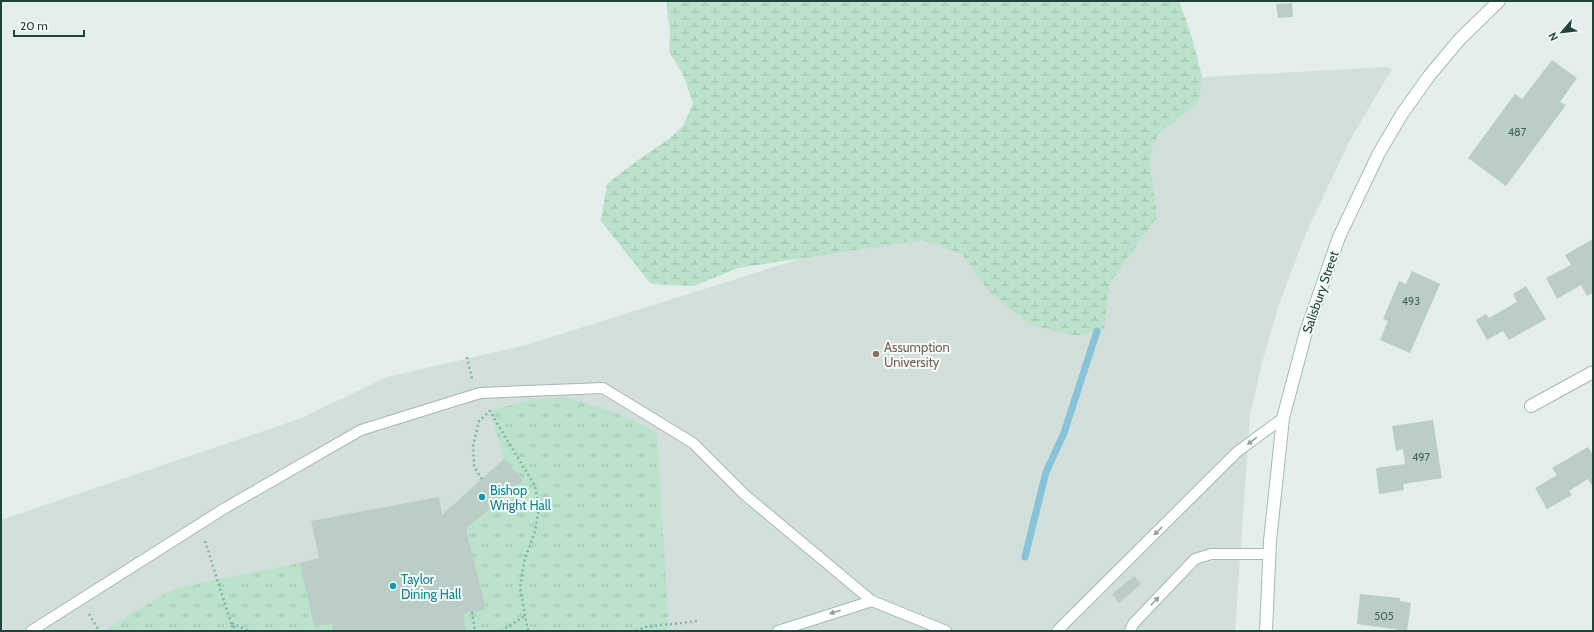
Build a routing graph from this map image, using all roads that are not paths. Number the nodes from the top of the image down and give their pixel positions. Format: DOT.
graph roads {
  1 [pos="1499,1"];
  2 [pos="1593,372"];
  3 [pos="1531,406"];
  4 [pos="1283,418"];
  5 [pos="1269,554"];
  6 [pos="872,601"];
  7 [pos="31,631"];
  8 [pos="778,631"];
  9 [pos="946,631"];
  10 [pos="1057,631"];
  11 [pos="1130,631"];
  12 [pos="1266,631"];
  1 -- 4 [label="main road, Salisbury Street"];
  2 -- 3 [label="main road"];
  4 -- 5 [label="main road, Salisbury Street"];
  4 -- 10 [label="lane, one-way"];
  11 -- 5 [label="lane, one-way"];
  5 -- 12 [label="main road, Salisbury Street"];
  6 -- 7 [label="lane"];
  6 -- 8 [label="lane, one-way"];
  6 -- 9 [label="lane"];
}
